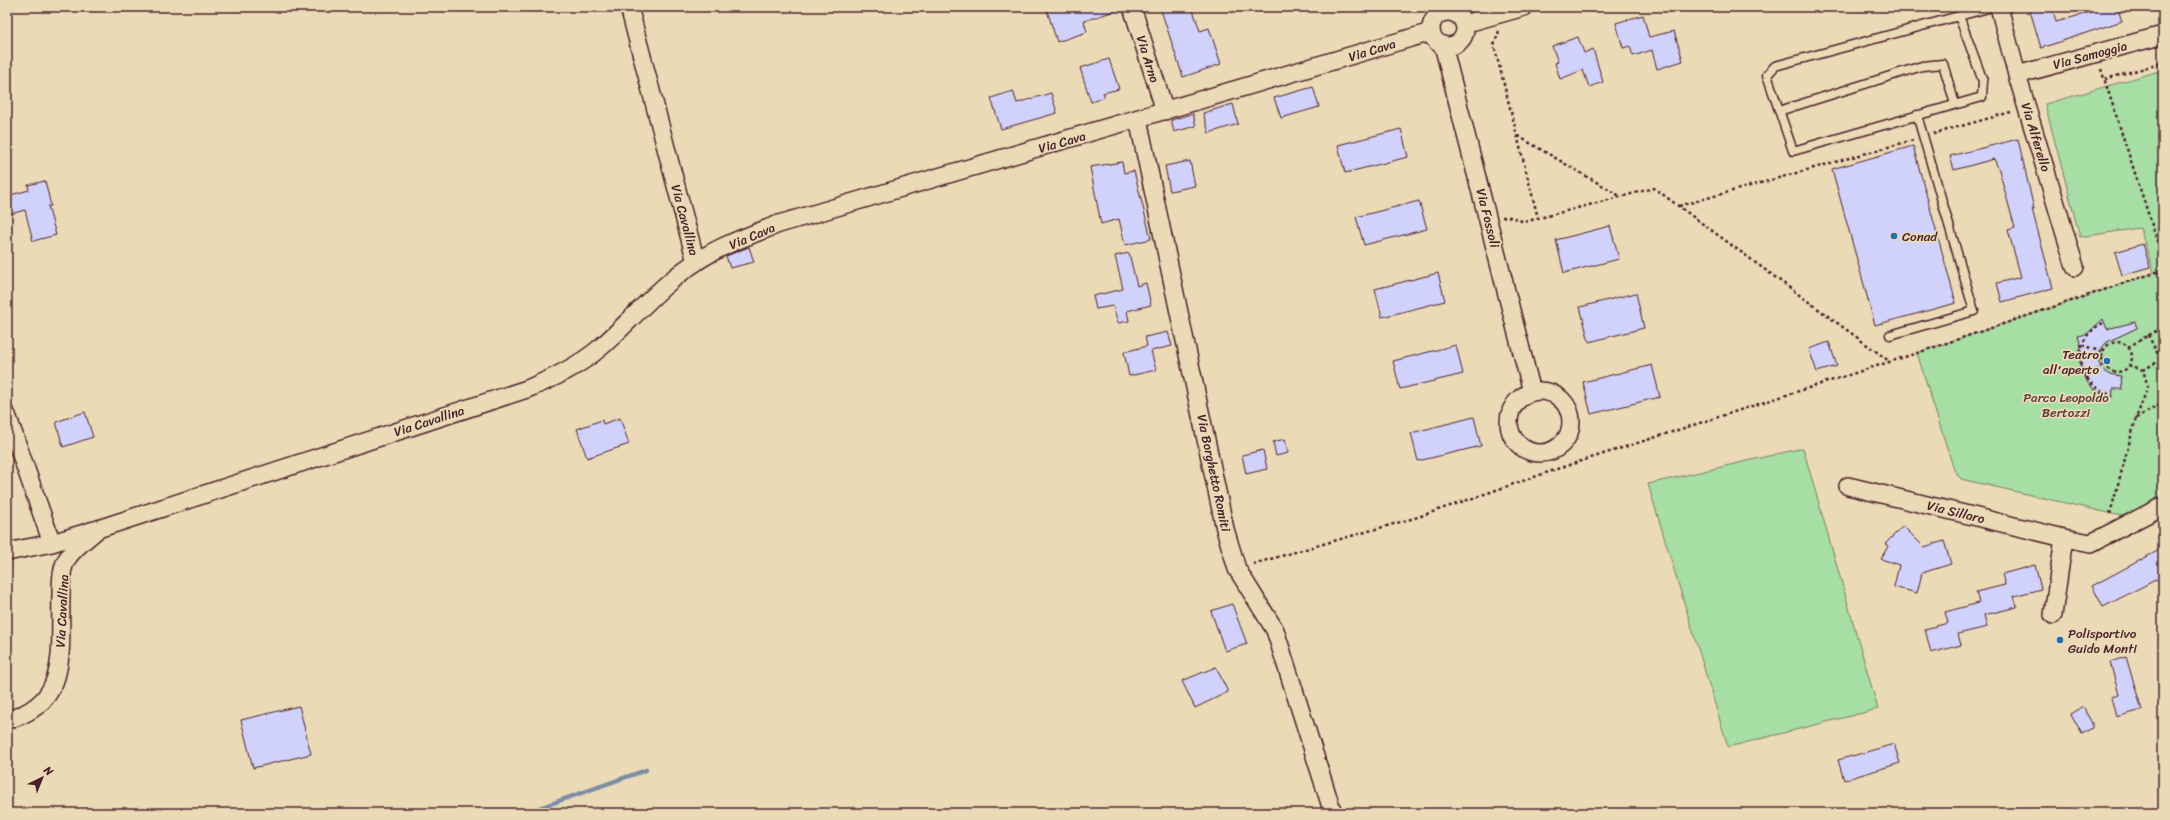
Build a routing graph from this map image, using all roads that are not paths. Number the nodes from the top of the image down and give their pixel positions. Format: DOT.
graph roads {
  1 [pos="629,7"];
  2 [pos="1132,7"];
  3 [pos="1524,7"];
  4 [pos="1992,7"];
  5 [pos="1999,7"];
  6 [pos="1962,12"];
  7 [pos="1433,19"];
  8 [pos="1464,24"];
  9 [pos="2163,35"];
  10 [pos="1444,45"];
  11 [pos="2017,75"];
  12 [pos="1955,104"];
  13 [pos="1165,111"];
  14 [pos="1779,111"];
  15 [pos="1917,115"];
  16 [pos="1138,119"];
  17 [pos="696,262"];
  18 [pos="2075,267"];
  19 [pos="1890,335"];
  20 [pos="1532,392"];
  21 [pos="7,415"];
  22 [pos="1848,486"];
  23 [pos="2163,506"];
  24 [pos="98,529"];
  25 [pos="2064,538"];
  26 [pos="52,543"];
  27 [pos="7,552"];
  28 [pos="2053,615"];
  29 [pos="7,720"];
  30 [pos="1333,813"];
  1 -- 17 [label="street, Via Cavallina"];
  2 -- 13 [label="street, Via Arno"];
  3 -- 8 [label="street"];
  4 -- 6 [label="lane"];
  5 -- 11 [label="street, Via Alferello"];
  6 -- 12 [label="lane"];
  6 -- 14 [label="lane"];
  7 -- 8 [label="street"];
  7 -- 10 [label="street"];
  7 -- 13 [label="street, Via Cava"];
  8 -- 10 [label="street"];
  9 -- 11 [label="street, Via Samoggia"];
  10 -- 20 [label="street, Via Fossoli"];
  11 -- 18 [label="street, Via Alferello"];
  12 -- 14 [label="lane"];
  12 -- 15 [label="lane"];
  13 -- 16 [label="street, Via Cava"];
  14 -- 15 [label="lane"];
  15 -- 19 [label="lane"];
  16 -- 17 [label="street, Via Cava"];
  16 -- 30 [label="street, Via Borghetto Romiti"];
  17 -- 24 [label="street, Via Cavallina"];
  21 -- 26 [label="street"];
  22 -- 25 [label="street, Via Sillaro"];
  23 -- 25 [label="street, Via Sillaro"];
  24 -- 26 [label="street"];
  24 -- 29 [label="street, Via Cavallina"];
  25 -- 28 [label="street"];
  26 -- 27 [label="street"];
}
